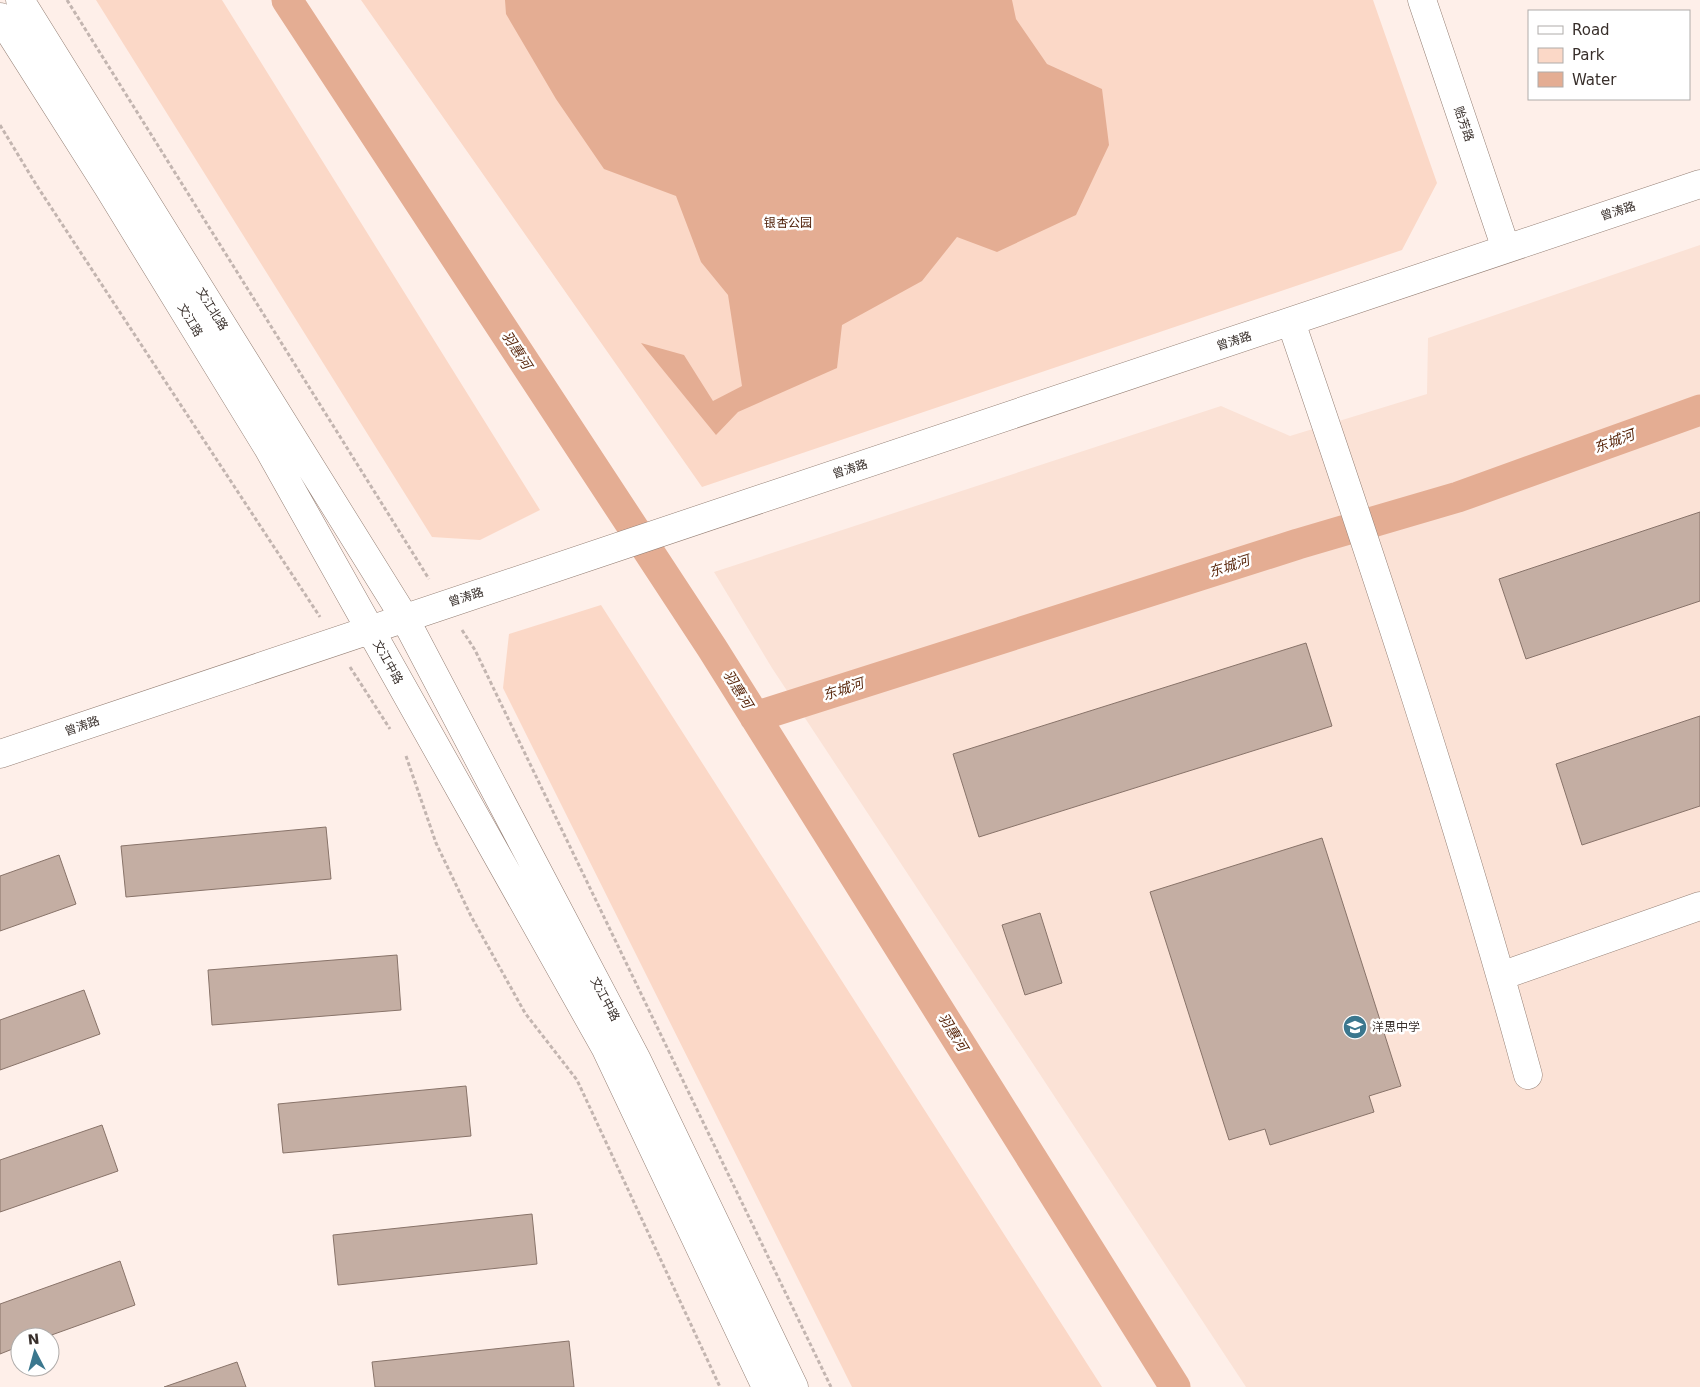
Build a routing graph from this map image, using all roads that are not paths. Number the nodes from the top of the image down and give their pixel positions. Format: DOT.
graph roads {
  1 [pos="20,0"];
  2 [pos="1422,0"];
  3 [pos="0,18"];
  4 [pos="1700,184"];
  5 [pos="1506,249"];
  6 [pos="1291,322"];
  7 [pos="404,617"];
  8 [pos="370,629"];
  9 [pos="0,754"];
  10 [pos="1700,906"];
  11 [pos="1501,976"];
  12 [pos="1528,1075"];
  13 [pos="766,1387"];
  14 [pos="794,1387"];
  1 -- 7 [label="main road, 文江北路"];
  2 -- 5 [label="main road, 贻芳路"];
  3 -- 8 [label="main road, 文江路"];
  4 -- 5 [label="main road, 曾涛路"];
  5 -- 6 [label="main road, 曾涛路"];
  6 -- 7 [label="main road, 曾涛路"];
  6 -- 11 [label="main road"];
  7 -- 8 [label="main road, 曾涛路"];
  7 -- 14 [label="main road, 文江中路"];
  8 -- 9 [label="main road, 曾涛路"];
  8 -- 13 [label="main road, 文江中路"];
  10 -- 11 [label="main road"];
  11 -- 12 [label="main road"];
}
